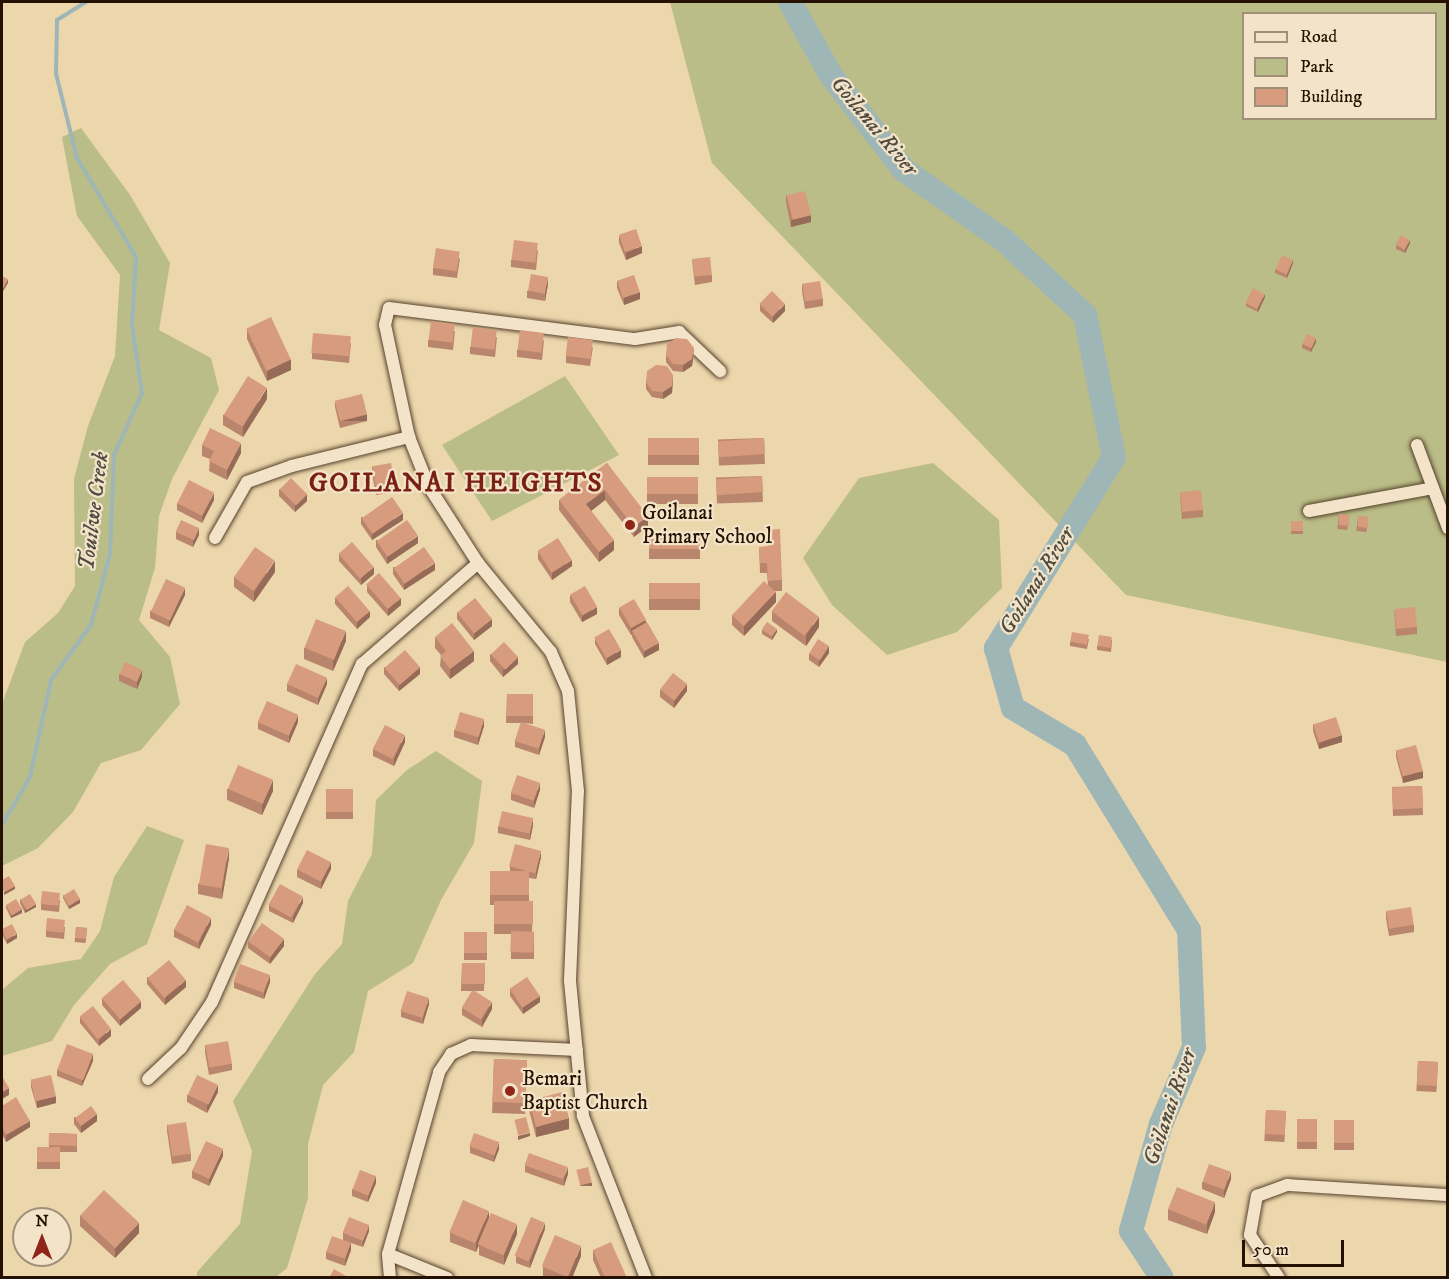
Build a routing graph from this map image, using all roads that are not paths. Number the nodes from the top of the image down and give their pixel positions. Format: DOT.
graph roads {
  1 [pos="720,371"];
  2 [pos="409,437"];
  3 [pos="1417,445"];
  4 [pos="1433,488"];
  5 [pos="1309,511"];
  6 [pos="1448,528"];
  7 [pos="215,538"];
  8 [pos="478,563"];
  9 [pos="577,1050"];
  10 [pos="148,1079"];
  11 [pos="1448,1195"];
  12 [pos="388,1254"];
  13 [pos="390,1278"];
  14 [pos="447,1278"];
  15 [pos="646,1278"];
  16 [pos="1279,1278"];
  1 -- 2 [label="street"];
  2 -- 7 [label="street"];
  2 -- 8 [label="street"];
  3 -- 4 [label="street"];
  4 -- 5 [label="street"];
  4 -- 6 [label="street"];
  8 -- 9 [label="street"];
  8 -- 10 [label="street"];
  9 -- 12 [label="street"];
  9 -- 15 [label="street"];
  11 -- 16 [label="street"];
  12 -- 13 [label="street"];
  12 -- 14 [label="street"];
}
